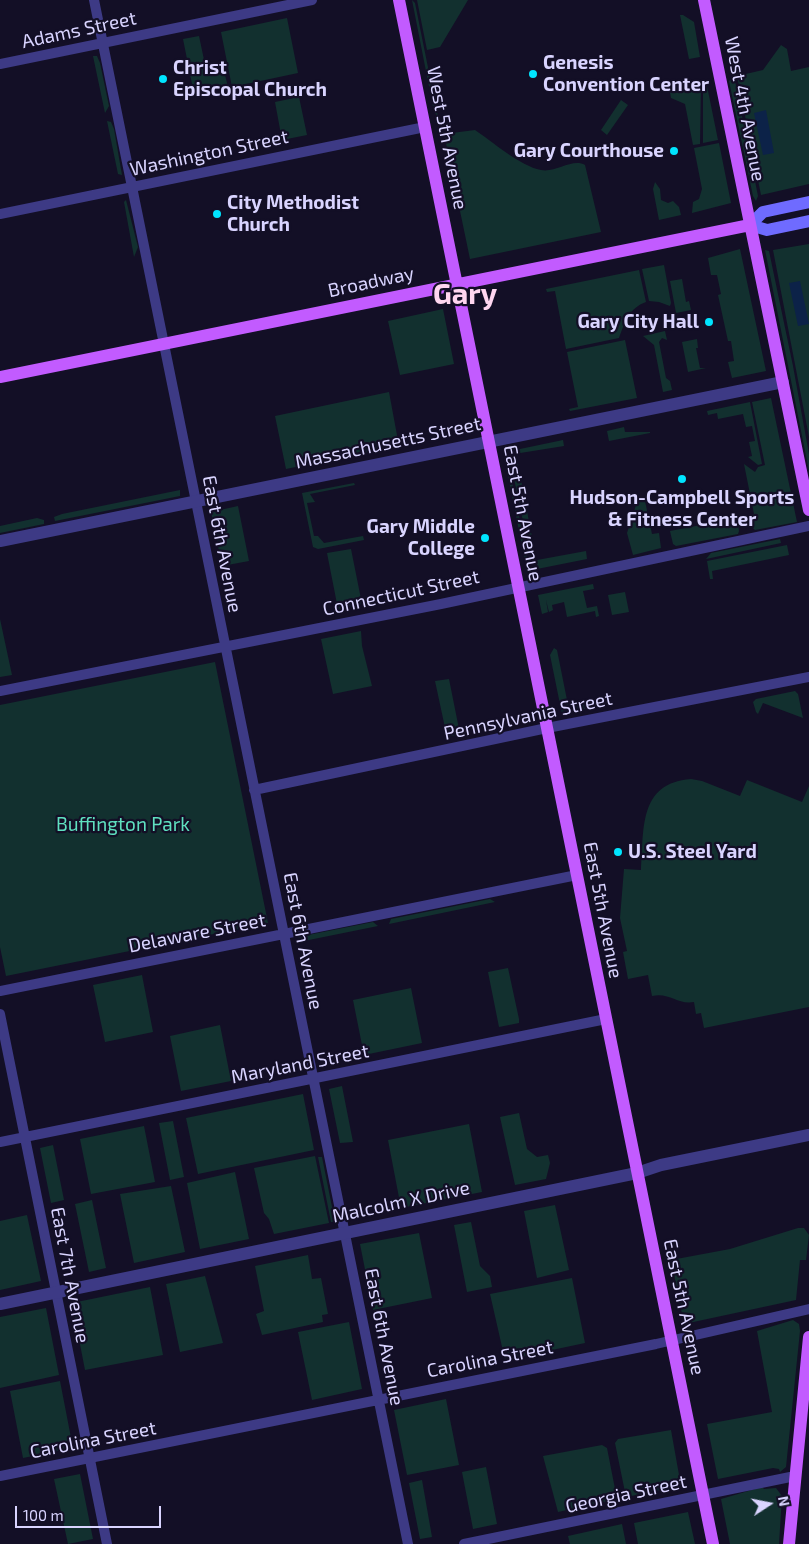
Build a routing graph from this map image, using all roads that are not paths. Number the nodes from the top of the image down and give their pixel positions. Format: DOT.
graph roads {
  1 [pos="94,0"];
  2 [pos="312,0"];
  3 [pos="399,0"];
  4 [pos="704,0"];
  5 [pos="103,42"];
  6 [pos="0,64"];
  7 [pos="425,127"];
  8 [pos="132,187"];
  9 [pos="809,202"];
  10 [pos="0,214"];
  11 [pos="809,221"];
  12 [pos="750,224"];
  13 [pos="457,284"];
  14 [pos="164,344"];
  15 [pos="0,377"];
  16 [pos="783,382"];
  17 [pos="489,442"];
  18 [pos="196,502"];
  19 [pos="809,510"];
  20 [pos="809,526"];
  21 [pos="0,541"];
  22 [pos="518,586"];
  23 [pos="225,646"];
  24 [pos="809,677"];
  25 [pos="0,691"];
  26 [pos="547,728"];
  27 [pos="254,790"];
  28 [pos="577,874"];
  29 [pos="284,933"];
  30 [pos="0,991"];
  31 [pos="0,1014"];
  32 [pos="606,1019"];
  33 [pos="313,1079"];
  34 [pos="809,1135"];
  35 [pos="25,1137"];
  36 [pos="0,1142"];
  37 [pos="637,1173"];
  38 [pos="345,1233"];
  39 [pos="56,1292"];
  40 [pos="0,1304"];
  41 [pos="809,1309"];
  42 [pos="809,1337"];
  43 [pos="672,1340"];
  44 [pos="378,1399"];
  45 [pos="89,1458"];
  46 [pos="0,1476"];
  47 [pos="796,1476"];
  48 [pos="704,1495"];
  49 [pos="107,1544"];
  50 [pos="408,1544"];
  51 [pos="464,1544"];
  52 [pos="713,1544"];
  53 [pos="789,1544"];
  1 -- 5 [label="street, East 6th Avenue"];
  2 -- 5 [label="street, Adams Street"];
  3 -- 7 [label="main road, West 5th Avenue"];
  4 -- 12 [label="main road, West 4th Avenue"];
  5 -- 6 [label="street, Adams Street"];
  5 -- 8 [label="street, East 6th Avenue"];
  7 -- 8 [label="street, Washington Street"];
  7 -- 13 [label="main road, West 5th Avenue"];
  8 -- 10 [label="street, Washington Street"];
  8 -- 14 [label="street, East 6th Avenue"];
  9 -- 12 [label="main road, Broadway"];
  11 -- 12 [label="main road, Broadway"];
  12 -- 13 [label="main road, Broadway"];
  12 -- 16 [label="main road, West 4th Avenue"];
  13 -- 14 [label="main road, Broadway"];
  13 -- 17 [label="main road, East 5th Avenue"];
  14 -- 15 [label="main road, Broadway"];
  14 -- 18 [label="street, East 6th Avenue"];
  16 -- 17 [label="street, Massachusetts Street"];
  16 -- 19 [label="main road, West 4th Avenue"];
  17 -- 18 [label="street, Massachusetts Street"];
  17 -- 22 [label="main road, East 5th Avenue"];
  18 -- 21 [label="street, Massachusetts Street"];
  18 -- 23 [label="street, East 6th Avenue"];
  20 -- 22 [label="street, Connecticut Street"];
  22 -- 23 [label="street, Connecticut Street"];
  22 -- 26 [label="main road, East 5th Avenue"];
  23 -- 25 [label="street, Connecticut Street"];
  23 -- 27 [label="street, East 6th Avenue"];
  24 -- 26 [label="street, Pennsylvania Street"];
  26 -- 27 [label="street, Pennsylvania Street"];
  26 -- 28 [label="main road, East 5th Avenue"];
  27 -- 29 [label="street, East 6th Avenue"];
  28 -- 29 [label="street, Delaware Street"];
  28 -- 32 [label="main road, East 5th Avenue"];
  29 -- 30 [label="street, Delaware Street"];
  29 -- 33 [label="street, East 6th Avenue"];
  31 -- 35 [label="street, East 7th Avenue"];
  32 -- 33 [label="street, Maryland Street"];
  32 -- 37 [label="main road, East 5th Avenue"];
  33 -- 35 [label="street, Maryland Street"];
  33 -- 38 [label="street, East 6th Avenue"];
  34 -- 37 [label="street, Malcolm X Drive"];
  35 -- 36 [label="street, Maryland Street"];
  35 -- 39 [label="street, East 7th Avenue"];
  37 -- 38 [label="street, Malcolm X Drive"];
  37 -- 43 [label="main road, East 5th Avenue"];
  38 -- 39 [label="street, Malcolm X Drive"];
  38 -- 44 [label="street, East 6th Avenue"];
  39 -- 40 [label="street, Malcolm X Drive"];
  39 -- 45 [label="street, East 7th Avenue"];
  41 -- 43 [label="street, Carolina Street"];
  42 -- 47 [label="main road"];
  43 -- 44 [label="street, Carolina Street"];
  43 -- 48 [label="main road, East 5th Avenue"];
  44 -- 45 [label="street, Carolina Street"];
  44 -- 50 [label="street, East 6th Avenue"];
  45 -- 46 [label="street, Carolina Street"];
  45 -- 49 [label="street, East 7th Avenue"];
  47 -- 48 [label="street, Georgia Street"];
  47 -- 53 [label="main road"];
  48 -- 51 [label="street, Georgia Street"];
  48 -- 52 [label="main road, East 5th Avenue"];
}
